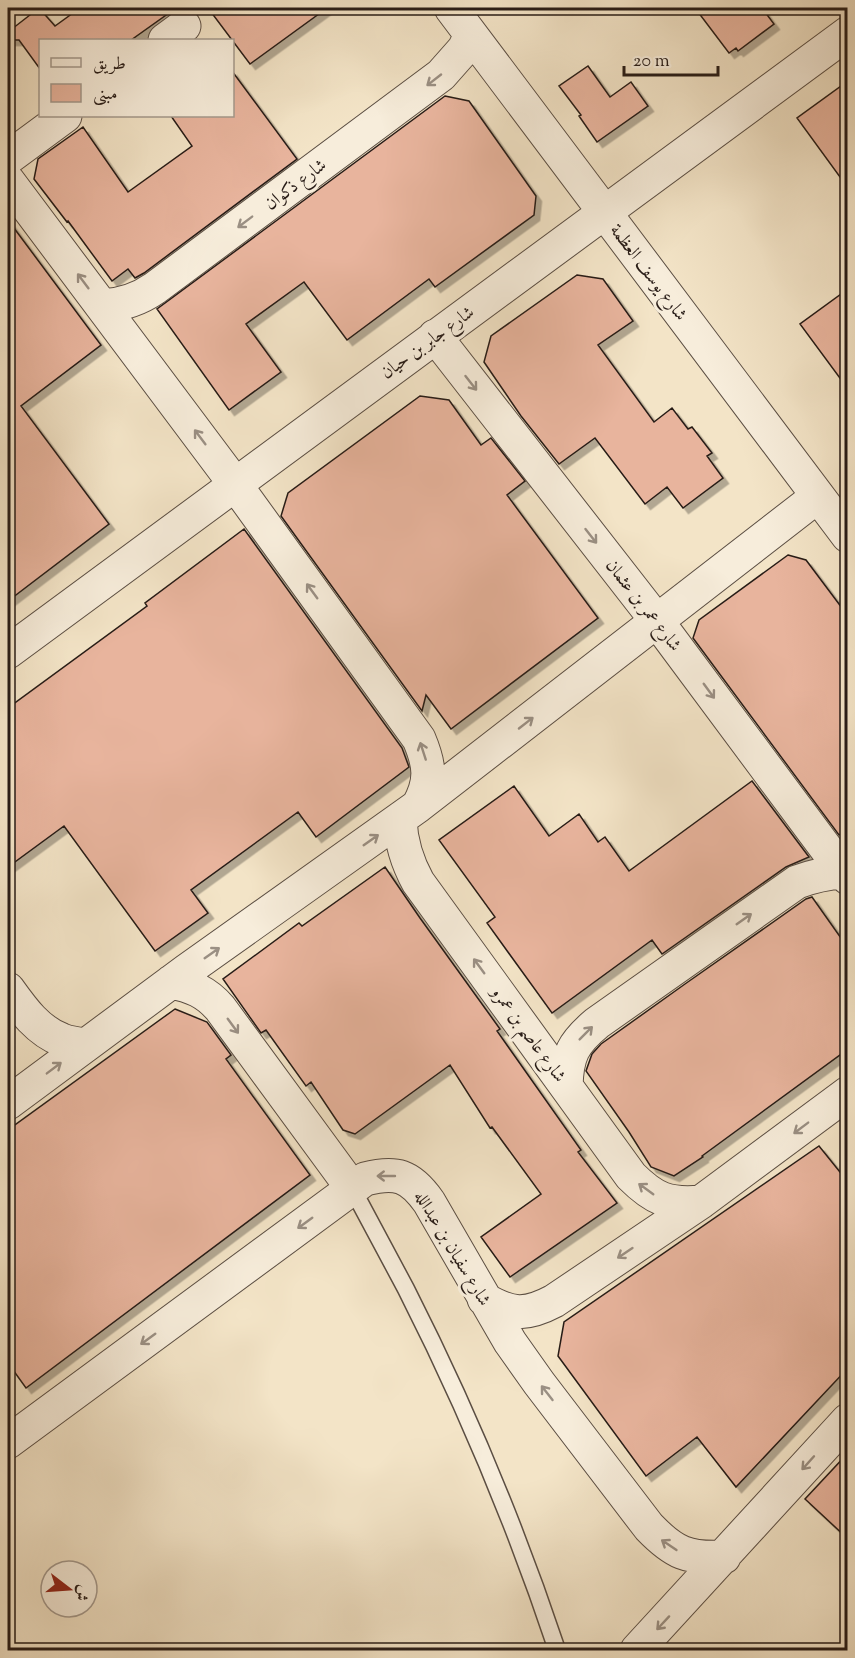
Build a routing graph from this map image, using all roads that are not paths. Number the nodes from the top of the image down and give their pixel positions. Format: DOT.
graph roads {
  1 [pos="451,8"];
  2 [pos="848,33"];
  3 [pos="471,35"];
  4 [pos="63,117"];
  5 [pos="8,182"];
  6 [pos="604,213"];
  7 [pos="102,306"];
  8 [pos="435,336"];
  9 [pos="235,484"];
  10 [pos="818,496"];
  11 [pos="848,536"];
  12 [pos="657,621"];
  13 [pos="8,652"];
  14 [pos="409,813"];
  15 [pos="845,875"];
  16 [pos="171,982"];
  17 [pos="8,989"];
  18 [pos="86,1045"];
  19 [pos="566,1086"];
  20 [pos="848,1093"];
  21 [pos="8,1103"];
  22 [pos="352,1188"];
  23 [pos="701,1202"];
  24 [pos="484,1299"];
  25 [pos="848,1420"];
  26 [pos="8,1442"];
  27 [pos="724,1557"];
  28 [pos="557,1650"];
  29 [pos="637,1650"];
  1 -- 3 [label="street, شارع يوسف العظمة"];
  2 -- 6 [label="street, شارع جابر بن حيان"];
  3 -- 6 [label="street, شارع يوسف العظمة"];
  3 -- 7 [label="street, شارع ذكوان, one-way"];
  4 -- 5 [label="street"];
  7 -- 5 [label="street, one-way"];
  6 -- 8 [label="street, شارع جابر بن حيان"];
  6 -- 10 [label="street, شارع يوسف العظمة"];
  9 -- 7 [label="street, one-way"];
  8 -- 9 [label="street, شارع جابر بن حيان"];
  8 -- 12 [label="street, شارع عمر بن عثمان, one-way"];
  9 -- 13 [label="street, شارع جابر بن حيان"];
  14 -- 9 [label="street, one-way"];
  10 -- 11 [label="street, شارع يوسف العظمة"];
  10 -- 12 [label="street"];
  14 -- 12 [label="street, one-way"];
  12 -- 15 [label="street, شارع عمر بن عثمان, one-way"];
  16 -- 14 [label="street, one-way"];
  19 -- 14 [label="street, شارع عاصم بن عمرو, one-way"];
  19 -- 15 [label="street, one-way"];
  16 -- 18 [label="street"];
  16 -- 22 [label="street, one-way"];
  17 -- 18 [label="street"];
  21 -- 18 [label="street, one-way"];
  23 -- 19 [label="street, شارع عاصم بن عمرو, one-way"];
  20 -- 23 [label="street, one-way"];
  24 -- 22 [label="street, شارع سفيان بن عبدالله, one-way"];
  22 -- 26 [label="street, شارع سفيان بن عبدالله, one-way"];
  22 -- 28 [label="lane"];
  23 -- 24 [label="street, one-way"];
  27 -- 24 [label="street, شارع سفيان بن عبدالله, one-way"];
  25 -- 27 [label="street, one-way"];
  27 -- 29 [label="street, one-way"];
}
